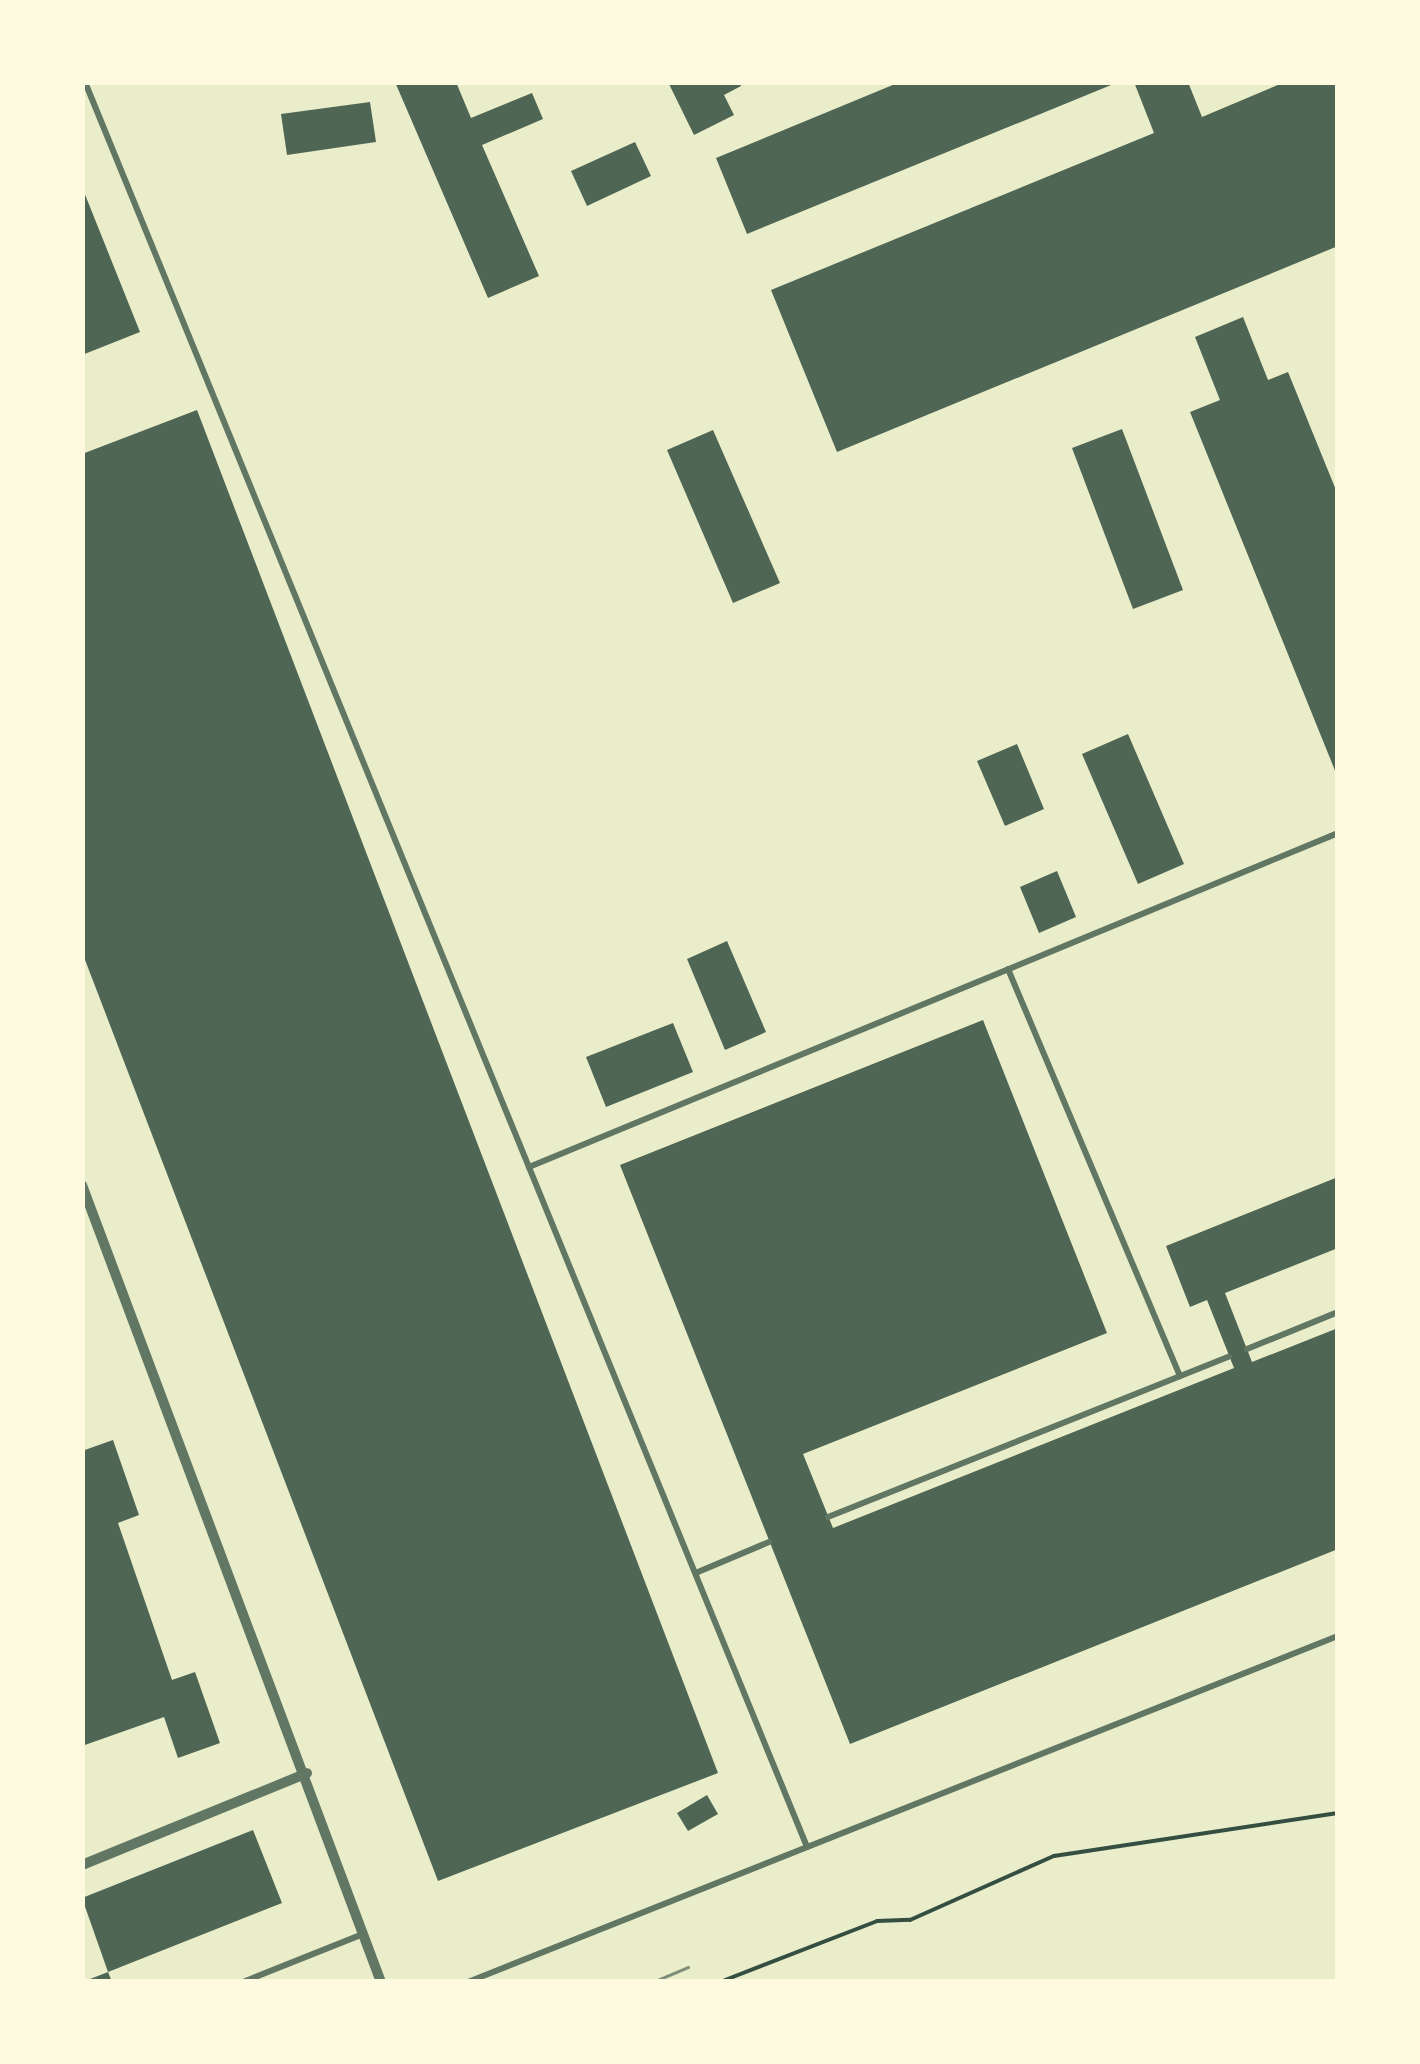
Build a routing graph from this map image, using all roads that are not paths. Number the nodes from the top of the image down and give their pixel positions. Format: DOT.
graph roads {
  1 [pos="85,82"];
  2 [pos="1338,832"];
  3 [pos="1008,969"];
  4 [pos="529,1168"];
  5 [pos="82,1185"];
  6 [pos="1338,1312"];
  7 [pos="1247,1349"];
  8 [pos="1230,1357"];
  9 [pos="1180,1376"];
  10 [pos="828,1517"];
  11 [pos="770,1542"];
  12 [pos="698,1572"];
  13 [pos="1338,1636"];
  14 [pos="307,1773"];
  15 [pos="807,1847"];
  16 [pos="82,1865"];
  17 [pos="364,1933"];
  18 [pos="243,1982"];
  19 [pos="381,1982"];
  20 [pos="468,1982"];
  1 -- 4 [label="lane"];
  2 -- 3 [label="lane"];
  3 -- 4 [label="lane"];
  3 -- 9 [label="lane"];
  4 -- 15 [label="lane"];
  5 -- 14 [label="street"];
  6 -- 7 [label="lane"];
  8 -- 9 [label="lane"];
  9 -- 10 [label="lane"];
  11 -- 12 [label="lane"];
  13 -- 15 [label="lane"];
  14 -- 16 [label="street"];
  14 -- 17 [label="street"];
  15 -- 20 [label="lane"];
  17 -- 18 [label="lane"];
  17 -- 19 [label="street"];
}
